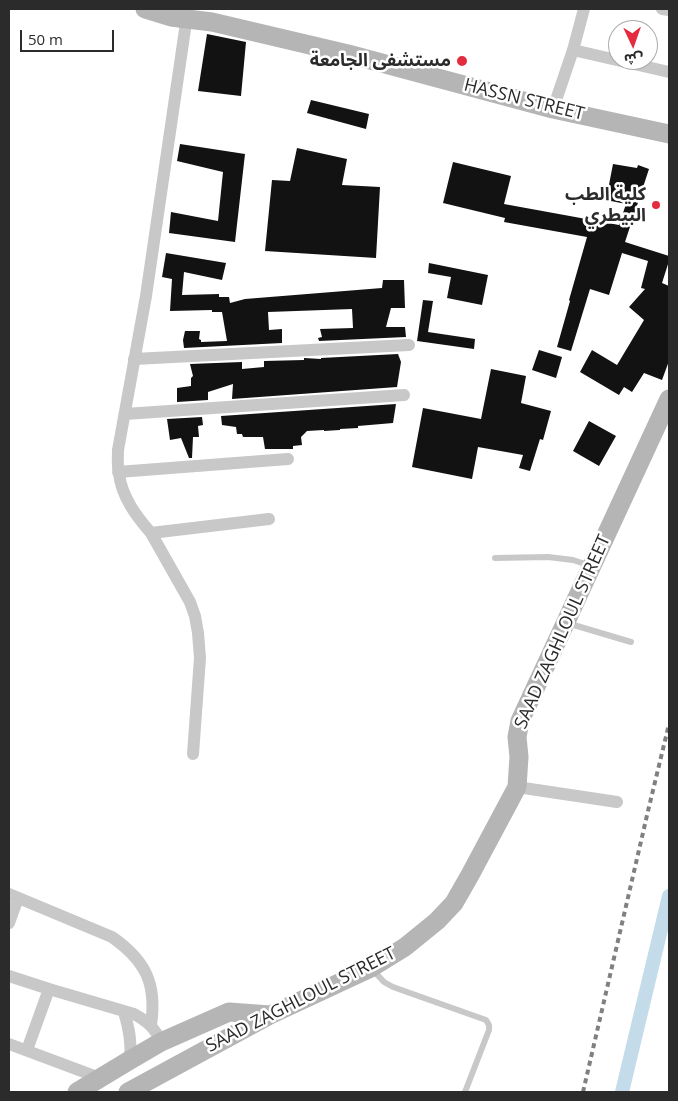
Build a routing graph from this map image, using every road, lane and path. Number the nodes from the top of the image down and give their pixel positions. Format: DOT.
graph roads {
  1 [pos="145,9"];
  2 [pos="584,9"];
  3 [pos="662,9"];
  4 [pos="669,10"];
  5 [pos="188,14"];
  6 [pos="573,50"];
  7 [pos="669,72"];
  8 [pos="554,109"];
  9 [pos="669,133"];
  10 [pos="409,345"];
  11 [pos="134,359"];
  12 [pos="404,395"];
  13 [pos="669,399"];
  14 [pos="125,414"];
  15 [pos="288,459"];
  16 [pos="118,472"];
  17 [pos="269,519"];
  18 [pos="151,533"];
  19 [pos="496,558"];
  20 [pos="592,566"];
  21 [pos="566,623"];
  22 [pos="630,642"];
  23 [pos="194,754"];
  24 [pos="517,787"];
  25 [pos="617,802"];
  26 [pos="13,896"];
  27 [pos="9,923"];
  28 [pos="371,968"];
  29 [pos="9,976"];
  30 [pos="49,989"];
  31 [pos="124,1012"];
  32 [pos="270,1015"];
  33 [pos="151,1025"];
  34 [pos="161,1042"];
  35 [pos="9,1044"];
  36 [pos="28,1050"];
  37 [pos="130,1060"];
  38 [pos="98,1085"];
  39 [pos="77,1092"];
  40 [pos="128,1092"];
  41 [pos="465,1092"];
  1 -- 5 [label="street, HASSN STREET"];
  2 -- 6 [label="street"];
  3 -- 4 [label="street"];
  5 -- 8 [label="street, HASSN STREET"];
  5 -- 11 [label="street"];
  6 -- 7 [label="street"];
  6 -- 8 [label="street"];
  8 -- 9 [label="street, HASSN STREET"];
  10 -- 11 [label="street"];
  11 -- 14 [label="street"];
  12 -- 14 [label="street"];
  13 -- 20 [label="street, SAAD ZAGHLOUL STREET"];
  14 -- 16 [label="street"];
  15 -- 16 [label="street"];
  16 -- 18 [label="street"];
  17 -- 18 [label="street"];
  18 -- 23 [label="street"];
  19 -- 20 [label="lane"];
  20 -- 21 [label="street, SAAD ZAGHLOUL STREET"];
  21 -- 22 [label="lane"];
  21 -- 24 [label="street, SAAD ZAGHLOUL STREET"];
  24 -- 25 [label="street"];
  24 -- 28 [label="street, SAAD ZAGHLOUL STREET"];
  26 -- 27 [label="street"];
  26 -- 33 [label="street"];
  28 -- 32 [label="street, SAAD ZAGHLOUL STREET"];
  28 -- 41 [label="lane"];
  29 -- 30 [label="street"];
  30 -- 31 [label="street"];
  30 -- 36 [label="street"];
  31 -- 33 [label="street"];
  31 -- 37 [label="street"];
  32 -- 34 [label="street, SAAD ZAGHLOUL STREET"];
  32 -- 40 [label="street, SAAD ZAGHLOUL STREET"];
  33 -- 34 [label="street"];
  34 -- 37 [label="street, SAAD ZAGHLOUL STREET"];
  35 -- 36 [label="street"];
  36 -- 38 [label="street"];
  37 -- 38 [label="street, SAAD ZAGHLOUL STREET"];
  38 -- 39 [label="street, SAAD ZAGHLOUL STREET"];
}
